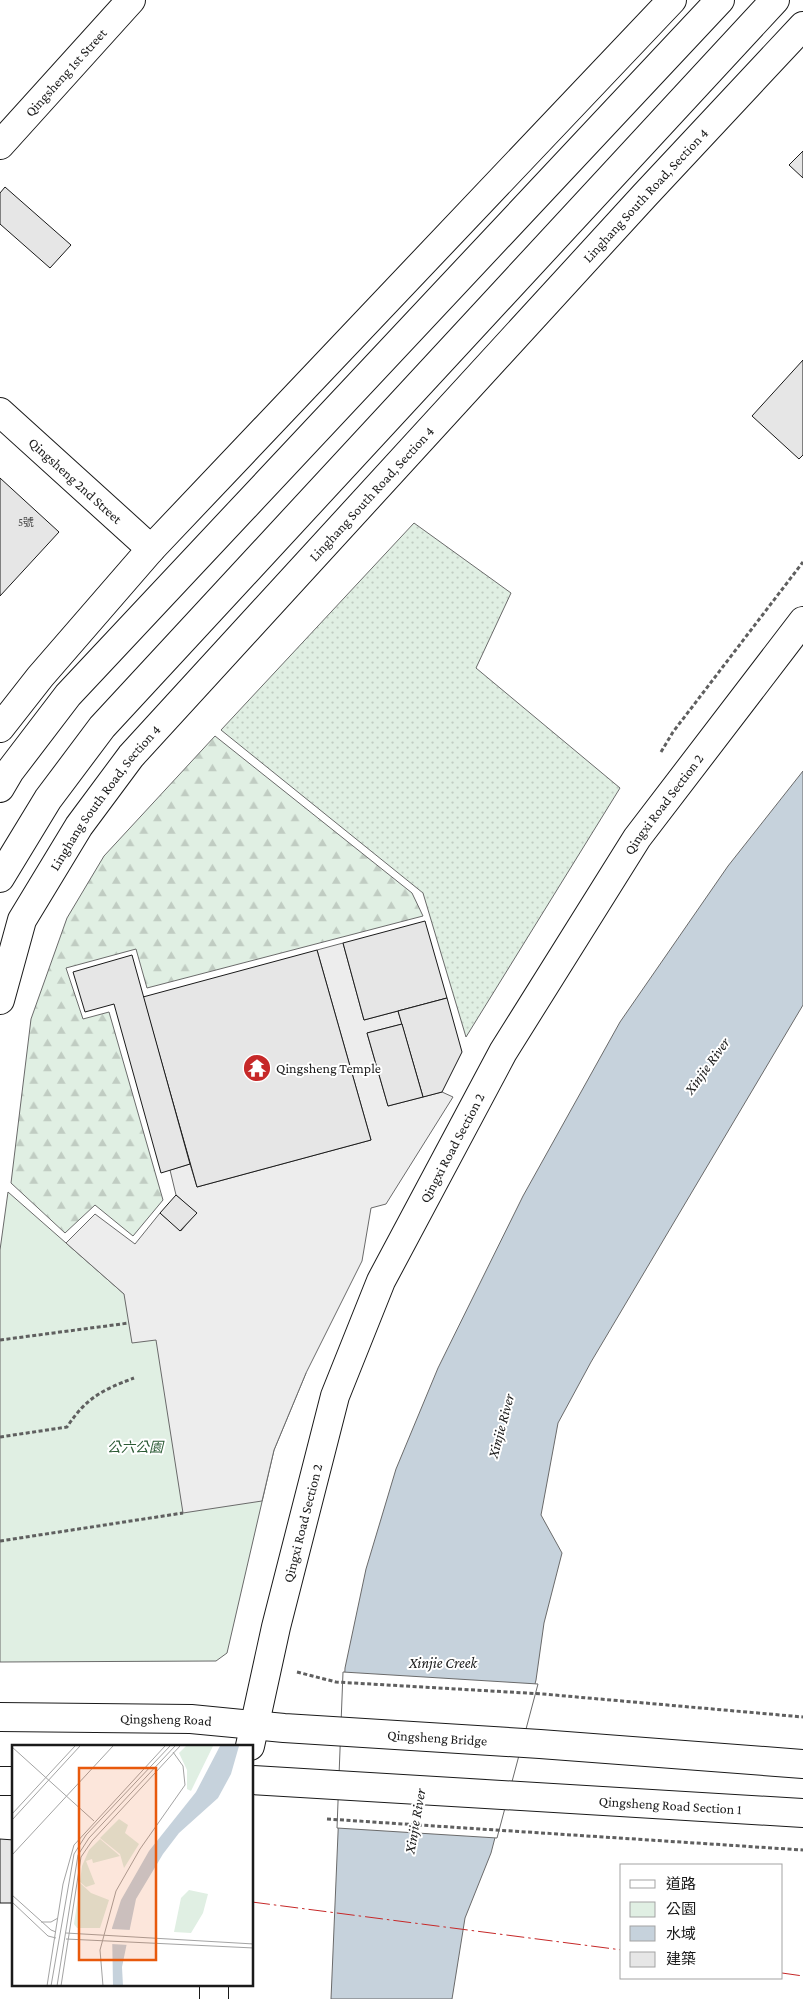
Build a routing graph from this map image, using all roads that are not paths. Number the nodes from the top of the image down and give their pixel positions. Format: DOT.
graph roads {
  1 [pos="131,0"];
  2 [pos="672,0"];
  3 [pos="720,0"];
  4 [pos="775,0"];
  5 [pos="803,26"];
  6 [pos="0,144"];
  7 [pos="0,412"];
  8 [pos="151,549"];
  9 [pos="803,621"];
  10 [pos="0,728"];
  11 [pos="0,788"];
  12 [pos="0,878"];
  13 [pos="0,1000"];
  14 [pos="0,1717"];
  15 [pos="333,1731"];
  16 [pos="252,1736"];
  17 [pos="803,1764"];
  18 [pos="254,1780"];
  19 [pos="803,1813"];
  20 [pos="214,1986"];
  21 [pos="214,1999"];
  1 -- 6 [label="street, Qingsheng 1st Street"];
  2 -- 8 [label="street"];
  3 -- 11 [label="street"];
  4 -- 12 [label="street"];
  5 -- 13 [label="street, Linghang South Road, Section 4"];
  7 -- 8 [label="street, Qingsheng 2nd Street"];
  8 -- 10 [label="street"];
  9 -- 16 [label="street, Qingxi Road Section 2"];
  14 -- 16 [label="street, Qingsheng Road"];
  15 -- 16 [label="street, Qingsheng Road"];
  15 -- 17 [label="street, Qingsheng Bridge"];
  18 -- 19 [label="street, Qingsheng Road Section 1"];
  20 -- 21 [label="street"];
}
